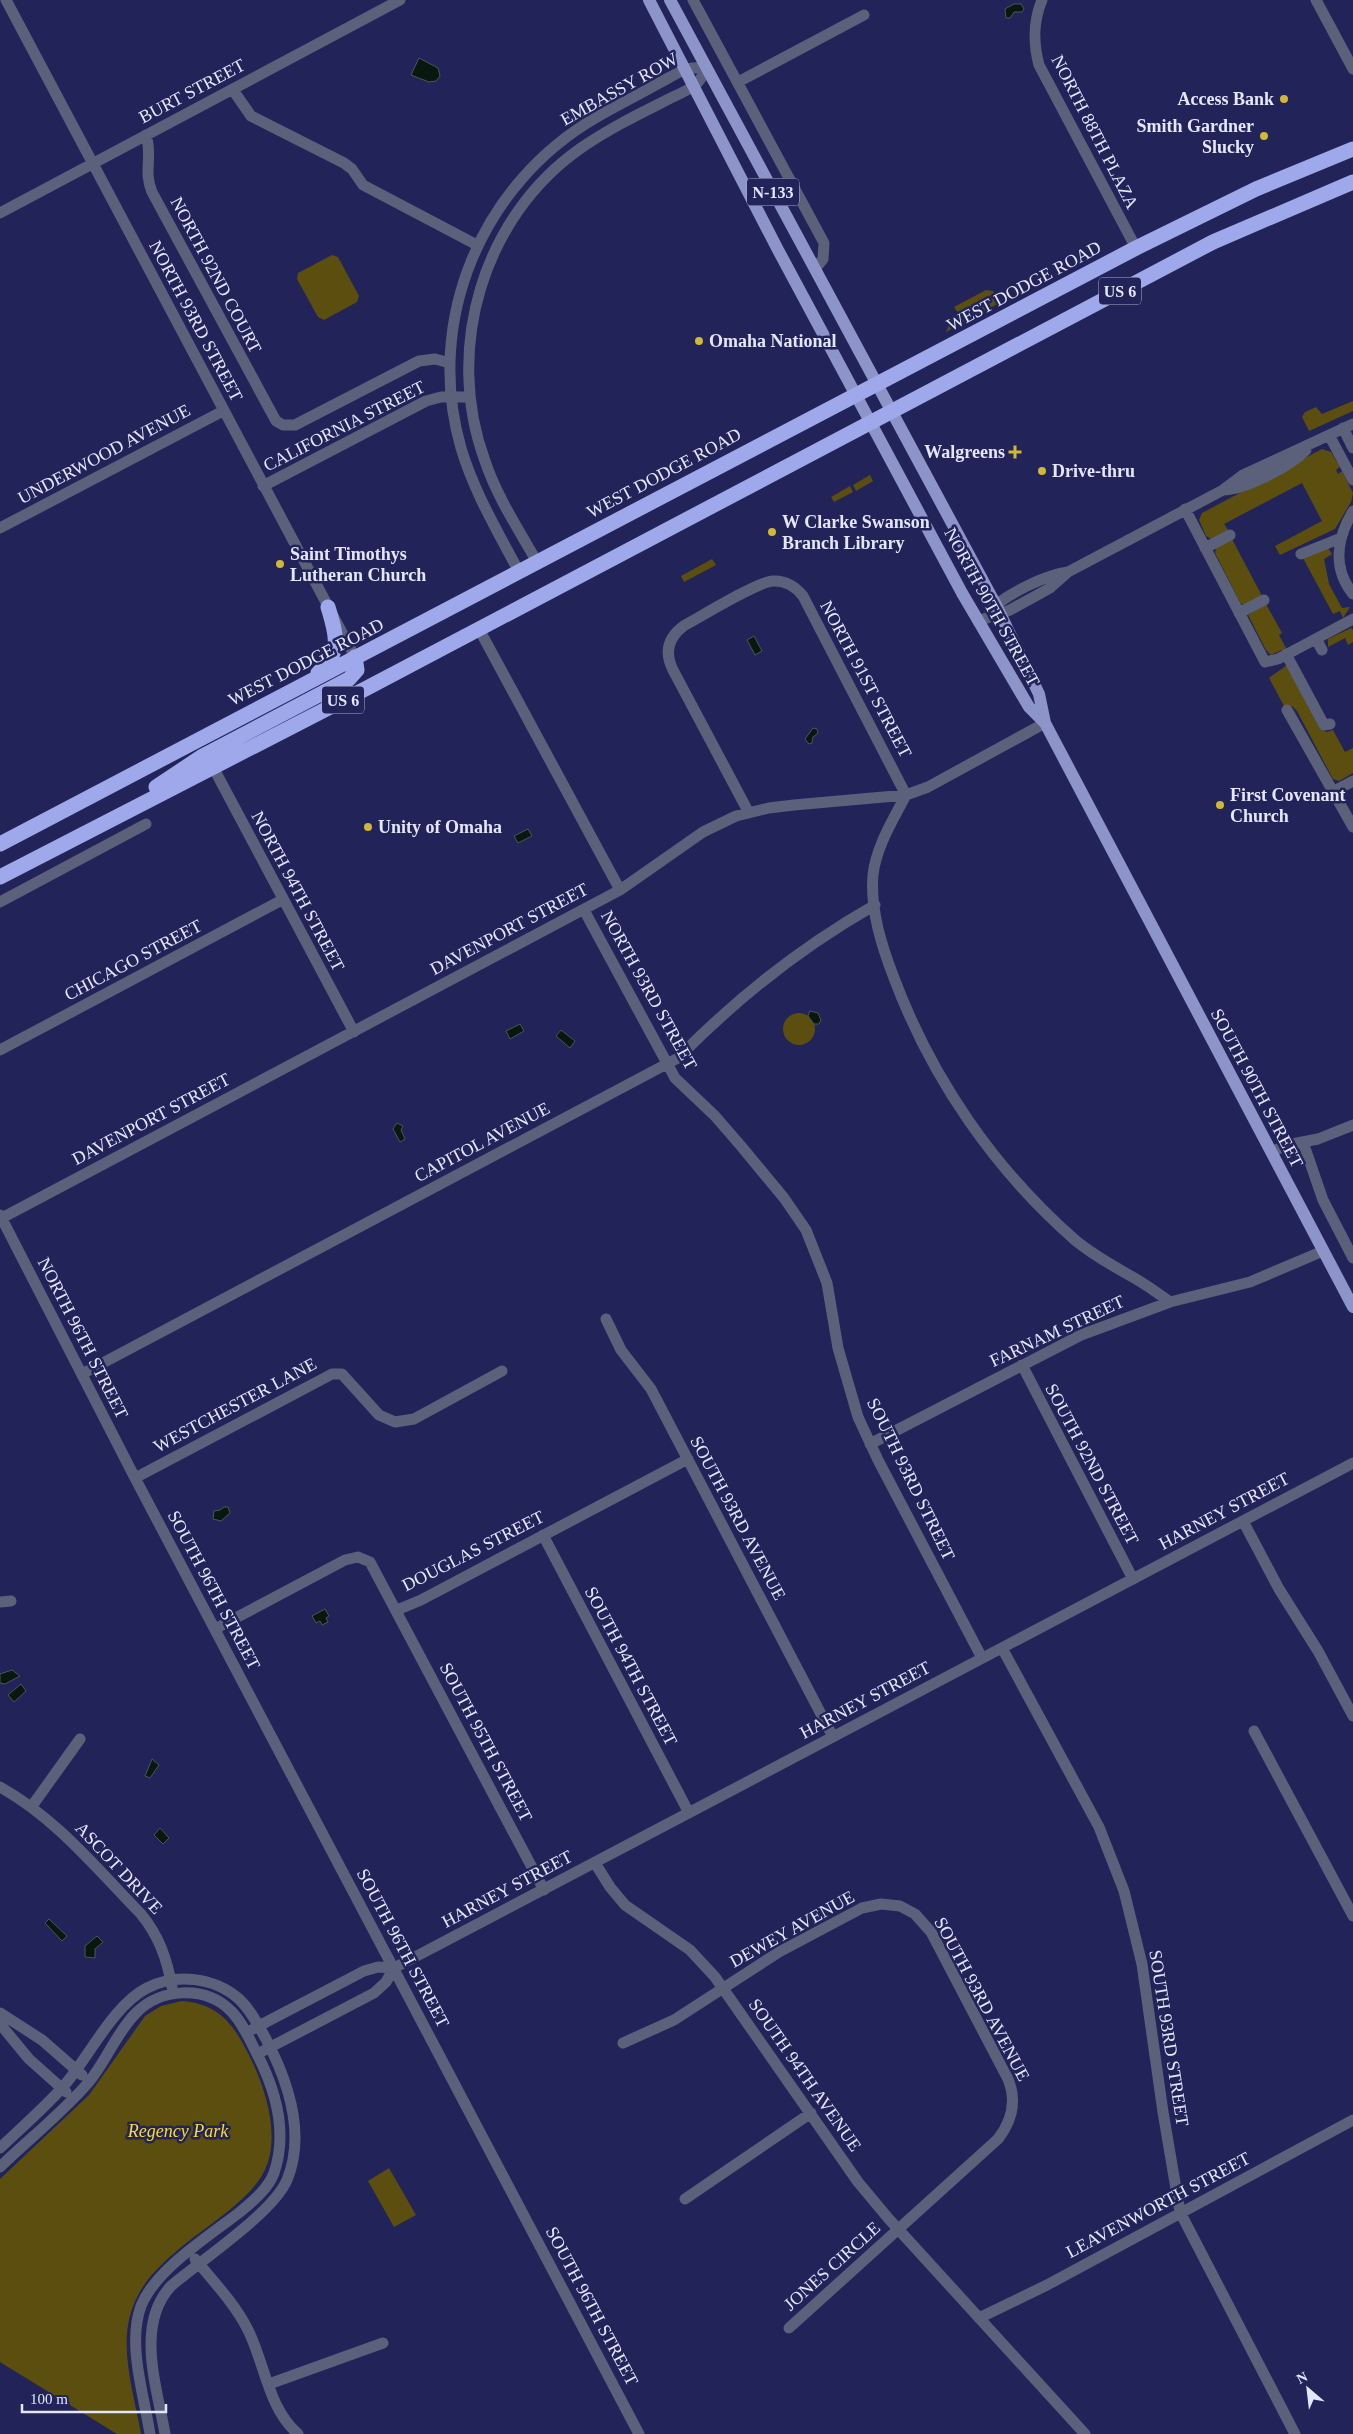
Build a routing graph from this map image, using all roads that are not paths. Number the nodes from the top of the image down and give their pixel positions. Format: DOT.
graph roads {
  1 [pos="6,0"];
  2 [pos="400,0"];
  3 [pos="649,0"];
  4 [pos="670,0"];
  5 [pos="693,0"];
  6 [pos="1042,0"];
  7 [pos="1316,0"];
  8 [pos="864,15"];
  9 [pos="707,68"];
  10 [pos="686,69"];
  11 [pos="1353,69"];
  12 [pos="738,82"];
  13 [pos="694,86"];
  14 [pos="233,90"];
  15 [pos="146,135"];
  16 [pos="1353,149"];
  17 [pos="93,164"];
  18 [pos="1353,182"];
  19 [pos="0,213"];
  20 [pos="477,245"];
  21 [pos="1136,248"];
  22 [pos="814,269"];
  23 [pos="450,363"];
  24 [pos="877,383"];
  25 [pos="855,394"];
  26 [pos="451,396"];
  27 [pos="470,397"];
  28 [pos="892,410"];
  29 [pos="223,411"];
  30 [pos="870,422"];
  31 [pos="1348,426"];
  32 [pos="1329,435"];
  33 [pos="1353,448"];
  34 [pos="484,461"];
  35 [pos="467,466"];
  36 [pos="1353,480"];
  37 [pos="263,486"];
  38 [pos="1185,510"];
  39 [pos="1353,510"];
  40 [pos="0,528"];
  41 [pos="1230,535"];
  42 [pos="1341,538"];
  43 [pos="1205,548"];
  44 [pos="1301,554"];
  45 [pos="537,562"];
  46 [pos="519,572"];
  47 [pos="1353,594"];
  48 [pos="1264,600"];
  49 [pos="328,607"];
  50 [pos="998,610"];
  51 [pos="1239,613"];
  52 [pos="1353,619"];
  53 [pos="978,621"];
  54 [pos="478,629"];
  55 [pos="1316,639"];
  56 [pos="1322,650"];
  57 [pos="1286,654"];
  58 [pos="356,658"];
  59 [pos="297,688"];
  60 [pos="1286,710"];
  61 [pos="1046,723"];
  62 [pos="1330,724"];
  63 [pos="212,767"];
  64 [pos="1353,781"];
  65 [pos="1334,791"];
  66 [pos="906,795"];
  67 [pos="128,810"];
  68 [pos="749,813"];
  69 [pos="146,824"];
  70 [pos="1353,827"];
  71 [pos="0,844"];
  72 [pos="0,877"];
  73 [pos="1130,885"];
  74 [pos="620,890"];
  75 [pos="282,900"];
  76 [pos="0,902"];
  77 [pos="874,905"];
  78 [pos="584,910"];
  79 [pos="354,1032"];
  80 [pos="0,1050"];
  81 [pos="667,1064"];
  82 [pos="1353,1125"];
  83 [pos="1303,1142"];
  84 [pos="1271,1152"];
  85 [pos="784,1198"];
  86 [pos="1,1216"];
  87 [pos="1323,1251"];
  88 [pos="1353,1258"];
  89 [pos="1170,1302"];
  90 [pos="1353,1307"];
  91 [pos="606,1319"];
  92 [pos="1022,1365"];
  93 [pos="502,1371"];
  94 [pos="82,1374"];
  95 [pos="870,1444"];
  96 [pos="688,1459"];
  97 [pos="1353,1463"];
  98 [pos="135,1478"];
  99 [pos="1243,1521"];
  100 [pos="543,1535"];
  101 [pos="1133,1579"];
  102 [pos="397,1610"];
  103 [pos="215,1629"];
  104 [pos="1002,1648"];
  105 [pos="982,1658"];
  106 [pos="1353,1716"];
  107 [pos="1254,1731"];
  108 [pos="833,1737"];
  109 [pos="80,1738"];
  110 [pos="0,1787"];
  111 [pos="32,1806"];
  112 [pos="689,1813"];
  113 [pos="595,1863"];
  114 [pos="544,1890"];
  115 [pos="909,1910"];
  116 [pos="1353,1916"];
  117 [pos="394,1968"];
  118 [pos="170,1979"];
  119 [pos="723,1988"];
  120 [pos="172,1993"];
  121 [pos="0,2013"];
  122 [pos="0,2024"];
  123 [pos="259,2026"];
  124 [pos="246,2032"];
  125 [pos="623,2043"];
  126 [pos="270,2047"];
  127 [pos="257,2054"];
  128 [pos="77,2070"];
  129 [pos="89,2082"];
  130 [pos="62,2088"];
  131 [pos="74,2098"];
  132 [pos="1012,2109"];
  133 [pos="811,2113"];
  134 [pos="1353,2120"];
  135 [pos="0,2148"];
  136 [pos="0,2167"];
  137 [pos="685,2199"];
  138 [pos="1180,2212"];
  139 [pos="898,2230"];
  140 [pos="190,2252"];
  141 [pos="199,2263"];
  142 [pos="979,2318"];
  143 [pos="789,2328"];
  144 [pos="383,2342"];
  145 [pos="269,2384"];
  146 [pos="1083,2432"];
  147 [pos="150,2434"];
  148 [pos="165,2434"];
  149 [pos="298,2434"];
  150 [pos="639,2434"];
  151 [pos="1069,2434"];
  152 [pos="1295,2434"];
  1 -- 17 [label="street, NORTH 93RD STREET"];
  2 -- 14 [label="street, BURT STREET"];
  3 -- 10 [label="main road, NORTH 90TH STREET / N-133"];
  4 -- 9 [label="main road, NORTH 90TH STREET / N-133"];
  5 -- 12 [label="street"];
  6 -- 21 [label="street, NORTH 88TH PLAZA"];
  7 -- 11 [label="street"];
  8 -- 12 [label="street"];
  9 -- 10 [label="street, EMBASSY ROW"];
  9 -- 13 [label="street, EMBASSY ROW"];
  9 -- 22 [label="main road, NORTH 90TH STREET / N-133"];
  10 -- 13 [label="main road, NORTH 90TH STREET / N-133"];
  10 -- 20 [label="street, EMBASSY ROW"];
  12 -- 22 [label="street"];
  13 -- 25 [label="main road, NORTH 90TH STREET / N-133"];
  13 -- 27 [label="street, EMBASSY ROW"];
  14 -- 15 [label="street, BURT STREET"];
  14 -- 20 [label="street"];
  15 -- 17 [label="street, BURT STREET"];
  15 -- 23 [label="street, NORTH 92ND COURT"];
  16 -- 21 [label="highway, WEST DODGE ROAD / US 6"];
  17 -- 19 [label="street, BURT STREET"];
  17 -- 29 [label="street, NORTH 93RD STREET"];
  18 -- 28 [label="highway, US 6"];
  20 -- 23 [label="street, EMBASSY ROW"];
  21 -- 24 [label="highway, WEST DODGE ROAD / US 6"];
  22 -- 24 [label="main road, NORTH 90TH STREET / N-133"];
  23 -- 26 [label="street, EMBASSY ROW"];
  24 -- 25 [label="highway, WEST DODGE ROAD / US 6"];
  24 -- 28 [label="main road, NORTH 90TH STREET / N-133"];
  25 -- 30 [label="main road, NORTH 90TH STREET / N-133"];
  25 -- 45 [label="highway, WEST DODGE ROAD / US 6"];
  26 -- 27 [label="street, CALIFORNIA STREET"];
  26 -- 35 [label="street, EMBASSY ROW"];
  26 -- 37 [label="street, CALIFORNIA STREET"];
  27 -- 34 [label="street, EMBASSY ROW"];
  28 -- 30 [label="highway, US 6"];
  28 -- 50 [label="main road, NORTH 90TH STREET"];
  29 -- 37 [label="street, NORTH 93RD STREET"];
  29 -- 40 [label="street, UNDERWOOD AVENUE"];
  30 -- 53 [label="main road, NORTH 90TH STREET"];
  30 -- 54 [label="highway, US 6"];
  31 -- 32 [label="street"];
  31 -- 33 [label="street"];
  32 -- 36 [label="street"];
  32 -- 38 [label="street"];
  34 -- 35 [label="street"];
  34 -- 45 [label="street, EMBASSY ROW"];
  35 -- 46 [label="street, EMBASSY ROW"];
  37 -- 49 [label="street, NORTH 93RD STREET"];
  38 -- 43 [label="street"];
  38 -- 50 [label="street"];
  39 -- 42 [label="street"];
  41 -- 43 [label="street"];
  42 -- 44 [label="street"];
  42 -- 47 [label="street"];
  43 -- 51 [label="street"];
  45 -- 46 [label="highway, WEST DODGE ROAD / US 6"];
  46 -- 58 [label="highway, WEST DODGE ROAD / US 6"];
  48 -- 51 [label="street"];
  49 -- 58 [label="street, NORTH 93RD STREET"];
  49 -- 59 [label="highway"];
  50 -- 53 [label="street"];
  50 -- 61 [label="main road, NORTH 90TH STREET"];
  51 -- 57 [label="street"];
  52 -- 55 [label="street"];
  53 -- 61 [label="main road, NORTH 90TH STREET"];
  54 -- 63 [label="highway, US 6"];
  54 -- 74 [label="street, NORTH 93RD STREET"];
  55 -- 56 [label="street"];
  55 -- 57 [label="street"];
  57 -- 62 [label="street"];
  58 -- 59 [label="highway, WEST DODGE ROAD / US 6"];
  58 -- 67 [label="highway"];
  59 -- 71 [label="highway, WEST DODGE ROAD / US 6"];
  60 -- 65 [label="street"];
  61 -- 66 [label="street, DAVENPORT STREET"];
  61 -- 73 [label="main road, NORTH 90TH STREET"];
  63 -- 67 [label="highway, US 6"];
  63 -- 75 [label="street, NORTH 94TH STREET"];
  64 -- 65 [label="street"];
  65 -- 70 [label="street"];
  66 -- 68 [label="street, DAVENPORT STREET"];
  66 -- 68 [label="street, NORTH 91ST STREET"];
  66 -- 77 [label="street"];
  67 -- 72 [label="highway, US 6"];
  68 -- 74 [label="street, DAVENPORT STREET"];
  69 -- 76 [label="street"];
  73 -- 84 [label="main road, SOUTH 90TH STREET"];
  74 -- 78 [label="street, DAVENPORT STREET"];
  75 -- 79 [label="street, NORTH 94TH STREET"];
  75 -- 80 [label="street, CHICAGO STREET"];
  77 -- 81 [label="street, CAPITOL AVENUE"];
  77 -- 89 [label="street"];
  78 -- 79 [label="street, DAVENPORT STREET"];
  78 -- 81 [label="street, NORTH 93RD STREET"];
  79 -- 86 [label="street, DAVENPORT STREET"];
  81 -- 85 [label="street, NORTH 93RD STREET"];
  81 -- 94 [label="street, CAPITOL AVENUE"];
  82 -- 83 [label="street"];
  83 -- 84 [label="street"];
  83 -- 88 [label="street"];
  84 -- 87 [label="main road, SOUTH 90TH STREET"];
  85 -- 95 [label="street, SOUTH 93RD STREET"];
  86 -- 94 [label="street, NORTH 96TH STREET"];
  87 -- 89 [label="street, FARNAM STREET"];
  87 -- 90 [label="main road, SOUTH 90TH STREET"];
  89 -- 92 [label="street, FARNAM STREET"];
  91 -- 96 [label="street, SOUTH 93RD AVENUE"];
  92 -- 95 [label="street, FARNAM STREET"];
  92 -- 101 [label="street, SOUTH 92ND STREET"];
  93 -- 98 [label="street, WESTCHESTER LANE"];
  94 -- 98 [label="street, NORTH 96TH STREET"];
  95 -- 105 [label="street, SOUTH 93RD STREET"];
  96 -- 100 [label="street, DOUGLAS STREET"];
  96 -- 108 [label="street, SOUTH 93RD AVENUE"];
  97 -- 99 [label="street, HARNEY STREET"];
  98 -- 103 [label="street, SOUTH 96TH STREET"];
  99 -- 101 [label="street, HARNEY STREET"];
  99 -- 106 [label="street"];
  100 -- 102 [label="street, DOUGLAS STREET"];
  100 -- 112 [label="street, SOUTH 94TH STREET"];
  101 -- 104 [label="street, HARNEY STREET"];
  102 -- 103 [label="street, DOUGLAS STREET"];
  102 -- 114 [label="street, SOUTH 95TH STREET"];
  103 -- 117 [label="street, SOUTH 96TH STREET"];
  104 -- 105 [label="street, HARNEY STREET"];
  104 -- 138 [label="street, SOUTH 93RD STREET"];
  105 -- 108 [label="street, HARNEY STREET"];
  107 -- 116 [label="street"];
  108 -- 112 [label="street, HARNEY STREET"];
  109 -- 111 [label="street"];
  110 -- 111 [label="street, ASCOT DRIVE"];
  111 -- 118 [label="street, ASCOT DRIVE"];
  112 -- 113 [label="street, HARNEY STREET"];
  113 -- 114 [label="street, HARNEY STREET"];
  113 -- 119 [label="street, SOUTH 94TH AVENUE"];
  114 -- 117 [label="street, HARNEY STREET"];
  115 -- 119 [label="street, DEWEY AVENUE"];
  115 -- 132 [label="street, SOUTH 93RD AVENUE"];
  117 -- 123 [label="street"];
  117 -- 126 [label="street"];
  117 -- 150 [label="street, SOUTH 96TH STREET"];
  118 -- 120 [label="street, ASCOT DRIVE"];
  118 -- 123 [label="street"];
  118 -- 128 [label="street"];
  119 -- 125 [label="street, DEWEY AVENUE"];
  119 -- 133 [label="street, SOUTH 94TH AVENUE"];
  120 -- 124 [label="street"];
  120 -- 129 [label="street"];
  121 -- 128 [label="street"];
  122 -- 130 [label="street"];
  123 -- 124 [label="street"];
  123 -- 126 [label="street"];
  124 -- 127 [label="street"];
  126 -- 127 [label="street"];
  126 -- 141 [label="street"];
  127 -- 140 [label="street"];
  128 -- 129 [label="street"];
  128 -- 130 [label="street"];
  129 -- 131 [label="street"];
  130 -- 131 [label="street"];
  130 -- 135 [label="street"];
  131 -- 136 [label="street"];
  132 -- 139 [label="street, JONES CIRCLE"];
  133 -- 137 [label="street"];
  133 -- 139 [label="street, SOUTH 94TH AVENUE"];
  134 -- 138 [label="street, LEAVENWORTH STREET"];
  138 -- 142 [label="street, LEAVENWORTH STREET"];
  138 -- 152 [label="street, SOUTH 93RD STREET"];
  139 -- 142 [label="street, SOUTH 94TH AVENUE"];
  139 -- 143 [label="street, JONES CIRCLE"];
  140 -- 141 [label="street"];
  140 -- 147 [label="street"];
  141 -- 145 [label="street"];
  141 -- 148 [label="street"];
  142 -- 146 [label="street"];
  144 -- 145 [label="street"];
  145 -- 149 [label="street"];
  146 -- 151 [label="street"];
}
